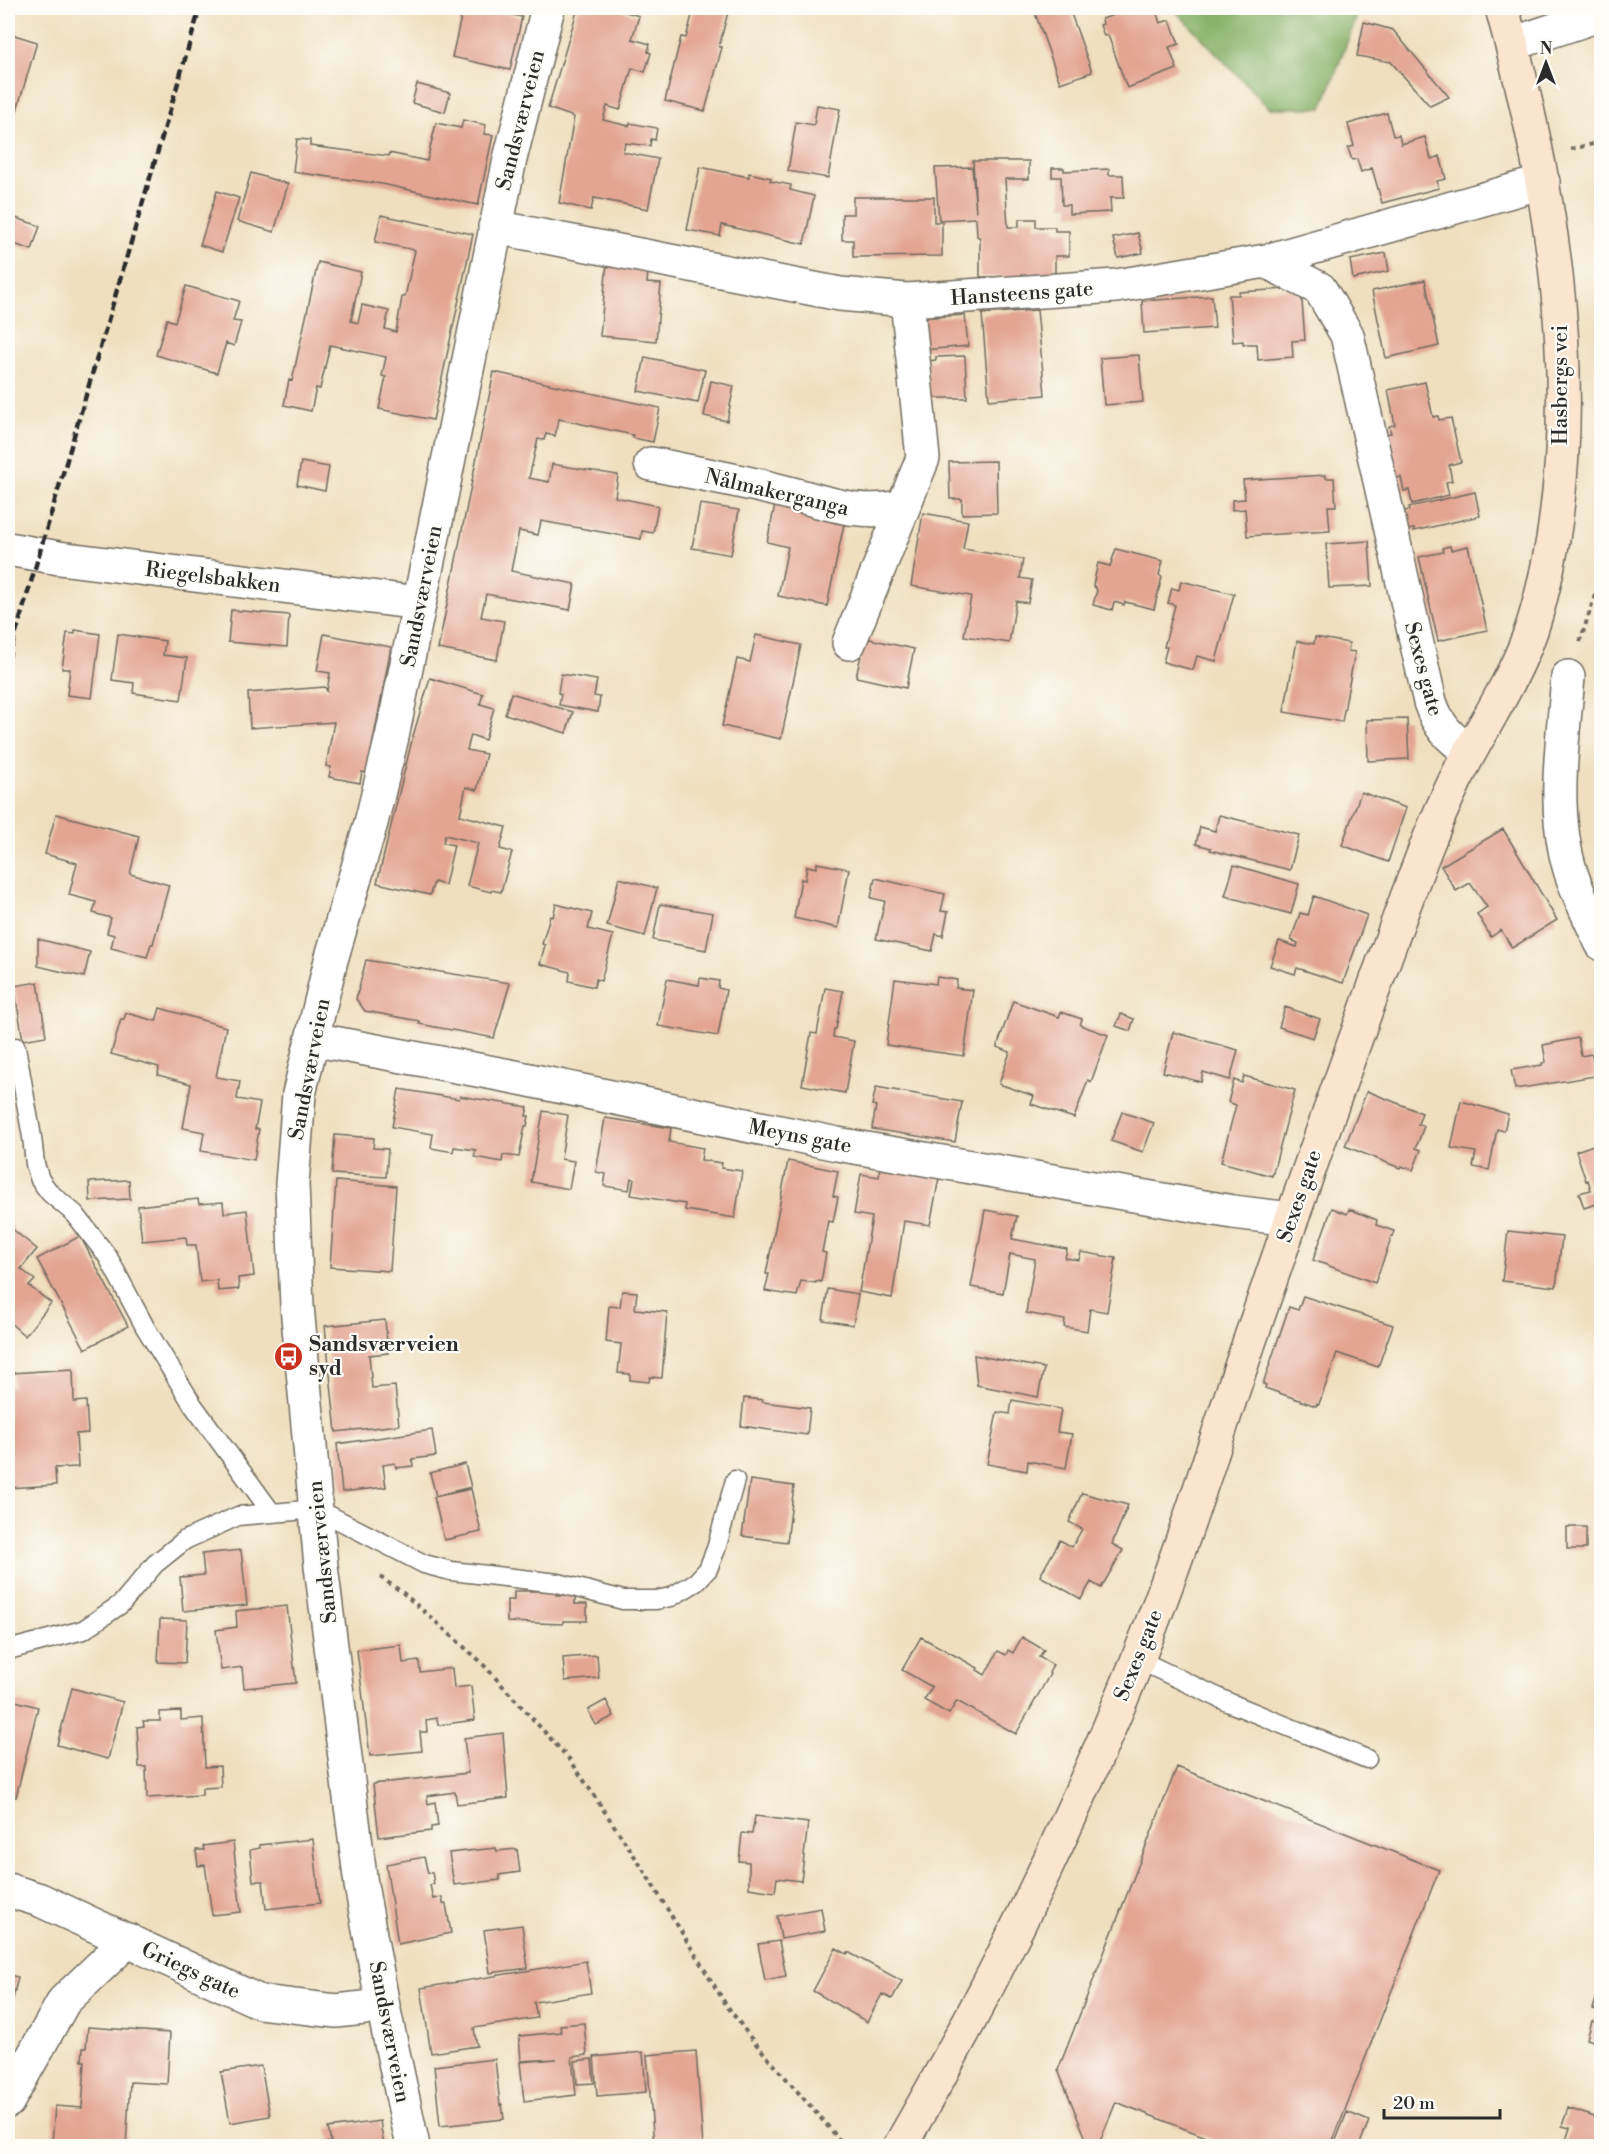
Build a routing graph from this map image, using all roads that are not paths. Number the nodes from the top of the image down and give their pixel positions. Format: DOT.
graph roads {
  1 [pos="548,8"];
  2 [pos="1502,8"];
  3 [pos="1601,8"];
  4 [pos="1601,14"];
  5 [pos="1512,44"];
  6 [pos="1543,182"];
  7 [pos="495,227"];
  8 [pos="1266,261"];
  9 [pos="907,300"];
  10 [pos="651,464"];
  11 [pos="903,506"];
  12 [pos="8,549"];
  13 [pos="419,603"];
  14 [pos="849,643"];
  15 [pos="1568,677"];
  16 [pos="1470,752"];
  17 [pos="1602,944"];
  18 [pos="312,1039"];
  19 [pos="16,1047"];
  20 [pos="1291,1219"];
  21 [pos="735,1480"];
  22 [pos="317,1509"];
  23 [pos="272,1513"];
  24 [pos="8,1650"];
  25 [pos="1137,1659"];
  26 [pos="1367,1759"];
  27 [pos="8,1890"];
  28 [pos="128,1940"];
  29 [pos="383,2006"];
  30 [pos="8,2101"];
  31 [pos="413,2146"];
  32 [pos="900,2146"];
  1 -- 7 [label="street, Sandsværveien"];
  2 -- 5 [label="street, Hasbergs vei"];
  3 -- 4 [label="street"];
  4 -- 5 [label="street"];
  5 -- 6 [label="street, Hasbergs vei"];
  6 -- 8 [label="street, Hansteens gate"];
  6 -- 16 [label="street, Hasbergs vei"];
  7 -- 9 [label="street, Hansteens gate"];
  7 -- 13 [label="street, Sandsværveien"];
  8 -- 9 [label="street, Hansteens gate"];
  8 -- 16 [label="street, Sexes gate"];
  9 -- 11 [label="street"];
  10 -- 11 [label="street, Nålmakerganga"];
  11 -- 14 [label="street"];
  12 -- 13 [label="street, Riegelsbakken"];
  13 -- 18 [label="street, Sandsværveien"];
  15 -- 17 [label="street"];
  16 -- 20 [label="street, Sexes gate"];
  18 -- 20 [label="street, Meyns gate"];
  18 -- 22 [label="street, Sandsværveien"];
  19 -- 23 [label="lane"];
  20 -- 25 [label="street, Sexes gate"];
  21 -- 22 [label="lane"];
  22 -- 23 [label="lane"];
  22 -- 29 [label="street, Sandsværveien"];
  23 -- 24 [label="lane"];
  25 -- 26 [label="lane"];
  25 -- 32 [label="street, Sexes gate"];
  27 -- 28 [label="street, Griegs gate"];
  28 -- 29 [label="street, Griegs gate"];
  28 -- 30 [label="street"];
  29 -- 31 [label="street, Sandsværveien"];
}
